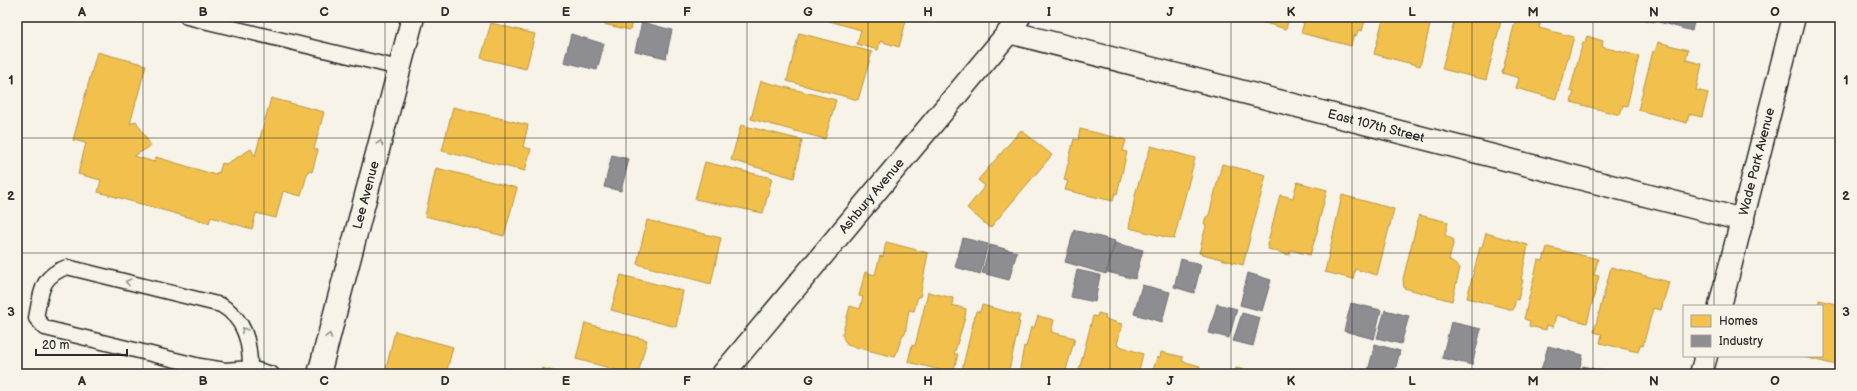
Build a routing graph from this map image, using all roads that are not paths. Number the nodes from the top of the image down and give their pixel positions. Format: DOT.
graph roads {
  1 [pos="187,17"];
  2 [pos="412,17"];
  3 [pos="1794,17"];
  4 [pos="1014,24"];
  5 [pos="399,68"];
  6 [pos="1742,220"];
  7 [pos="1720,305"];
  8 [pos="1706,357"];
  9 [pos="250,368"];
  10 [pos="272,374"];
  11 [pos="319,374"];
  12 [pos="724,374"];
  13 [pos="1701,374"];
  1 -- 5 [label="lane"];
  2 -- 5 [label="street, Lee Avenue"];
  3 -- 6 [label="street, Wade Park Avenue"];
  4 -- 6 [label="street, East 107th Street"];
  4 -- 12 [label="street, Ashbury Avenue"];
  11 -- 5 [label="street, Lee Avenue, one-way"];
  6 -- 7 [label="street, Wade Park Avenue"];
  8 -- 13 [label="street"];
  9 -- 9 [label="lane, one-way"];
  9 -- 10 [label="lane"];
}
